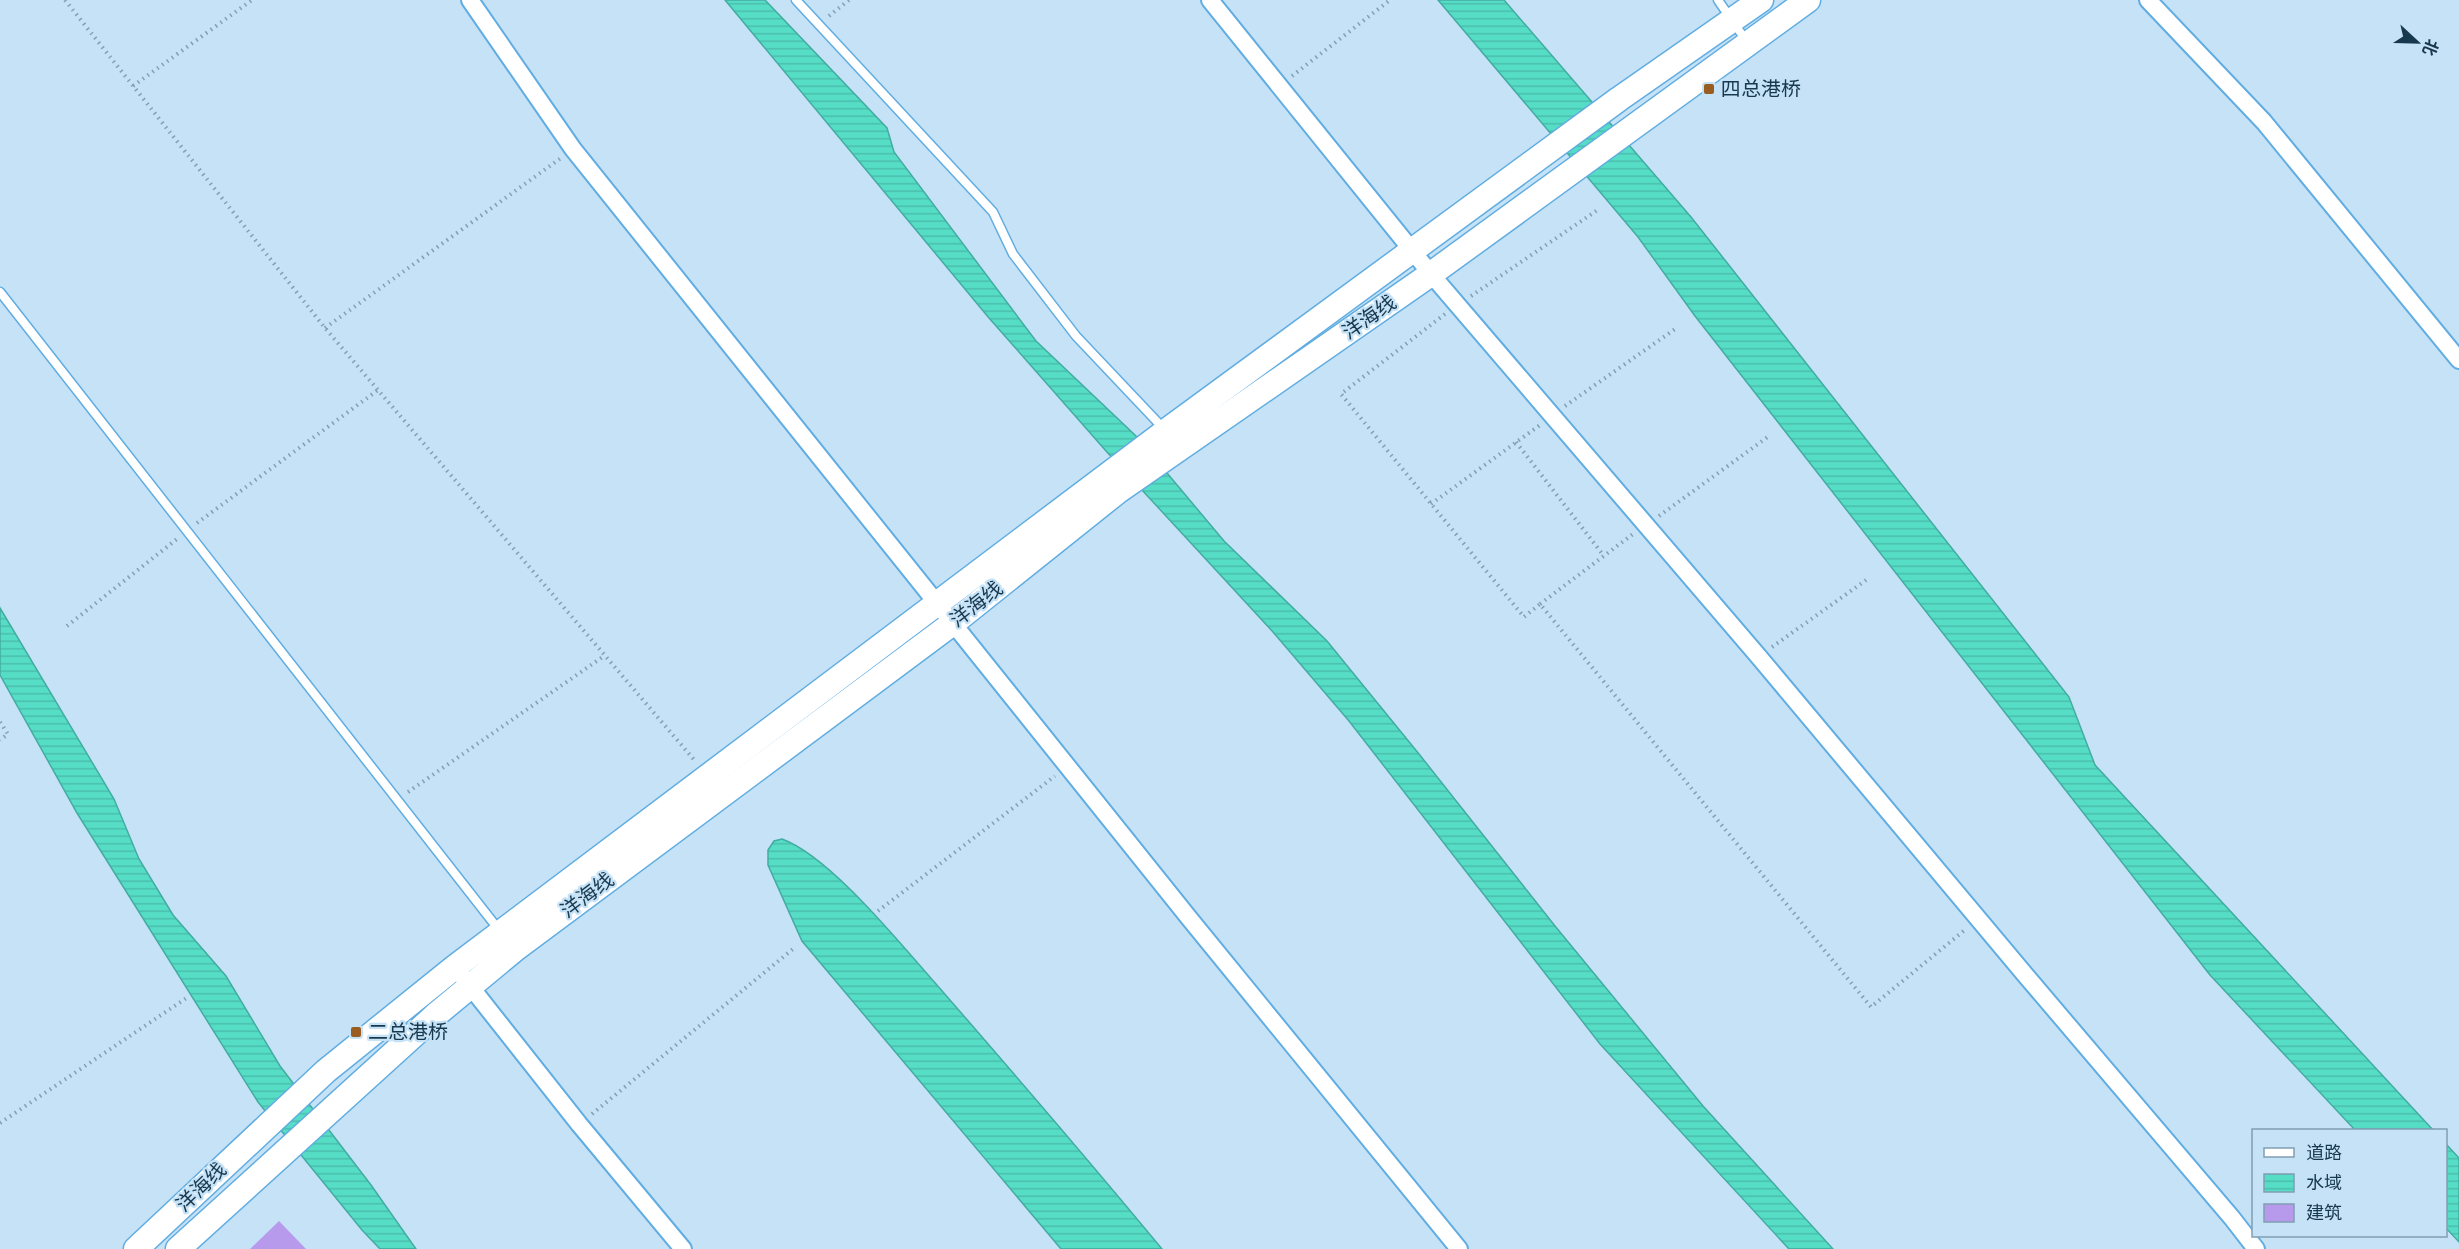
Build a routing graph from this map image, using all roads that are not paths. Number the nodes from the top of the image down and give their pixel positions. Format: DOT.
graph roads {
  1 [pos="470,0"];
  2 [pos="796,0"];
  3 [pos="1210,0"];
  4 [pos="1718,0"];
  5 [pos="1761,0"];
  6 [pos="1808,0"];
  7 [pos="2148,0"];
  8 [pos="1732,20"];
  9 [pos="1748,44"];
  10 [pos="1412,250"];
  11 [pos="1431,274"];
  12 [pos="0,292"];
  13 [pos="2459,360"];
  14 [pos="1168,443"];
  15 [pos="945,613"];
  16 [pos="507,941"];
  17 [pos="455,967"];
  18 [pos="471,986"];
  19 [pos="136,1249"];
  20 [pos="178,1249"];
  21 [pos="683,1249"];
  22 [pos="1459,1249"];
  23 [pos="2256,1249"];
  1 -- 15 [label="street"];
  2 -- 14 [label="lane"];
  3 -- 10 [label="street"];
  4 -- 8 [label="lane"];
  5 -- 8 [label="main road, 洋海线"];
  6 -- 9 [label="main road, 洋海线"];
  7 -- 13 [label="street"];
  8 -- 9 [label="lane"];
  8 -- 10 [label="main road, 洋海线"];
  9 -- 11 [label="main road, 洋海线"];
  10 -- 11 [label="street"];
  10 -- 14 [label="main road, 洋海线"];
  11 -- 14 [label="main road, 洋海线"];
  11 -- 23 [label="street"];
  12 -- 16 [label="lane"];
  14 -- 15 [label="main road, 洋海线"];
  15 -- 16 [label="main road, 洋海线"];
  15 -- 16 [label="main road, 洋海线"];
  15 -- 22 [label="street"];
  16 -- 17 [label="main road, 洋海线"];
  16 -- 18 [label="main road, 洋海线"];
  17 -- 18 [label="street"];
  17 -- 19 [label="main road, 洋海线"];
  18 -- 20 [label="main road, 洋海线"];
  18 -- 21 [label="street"];
}
